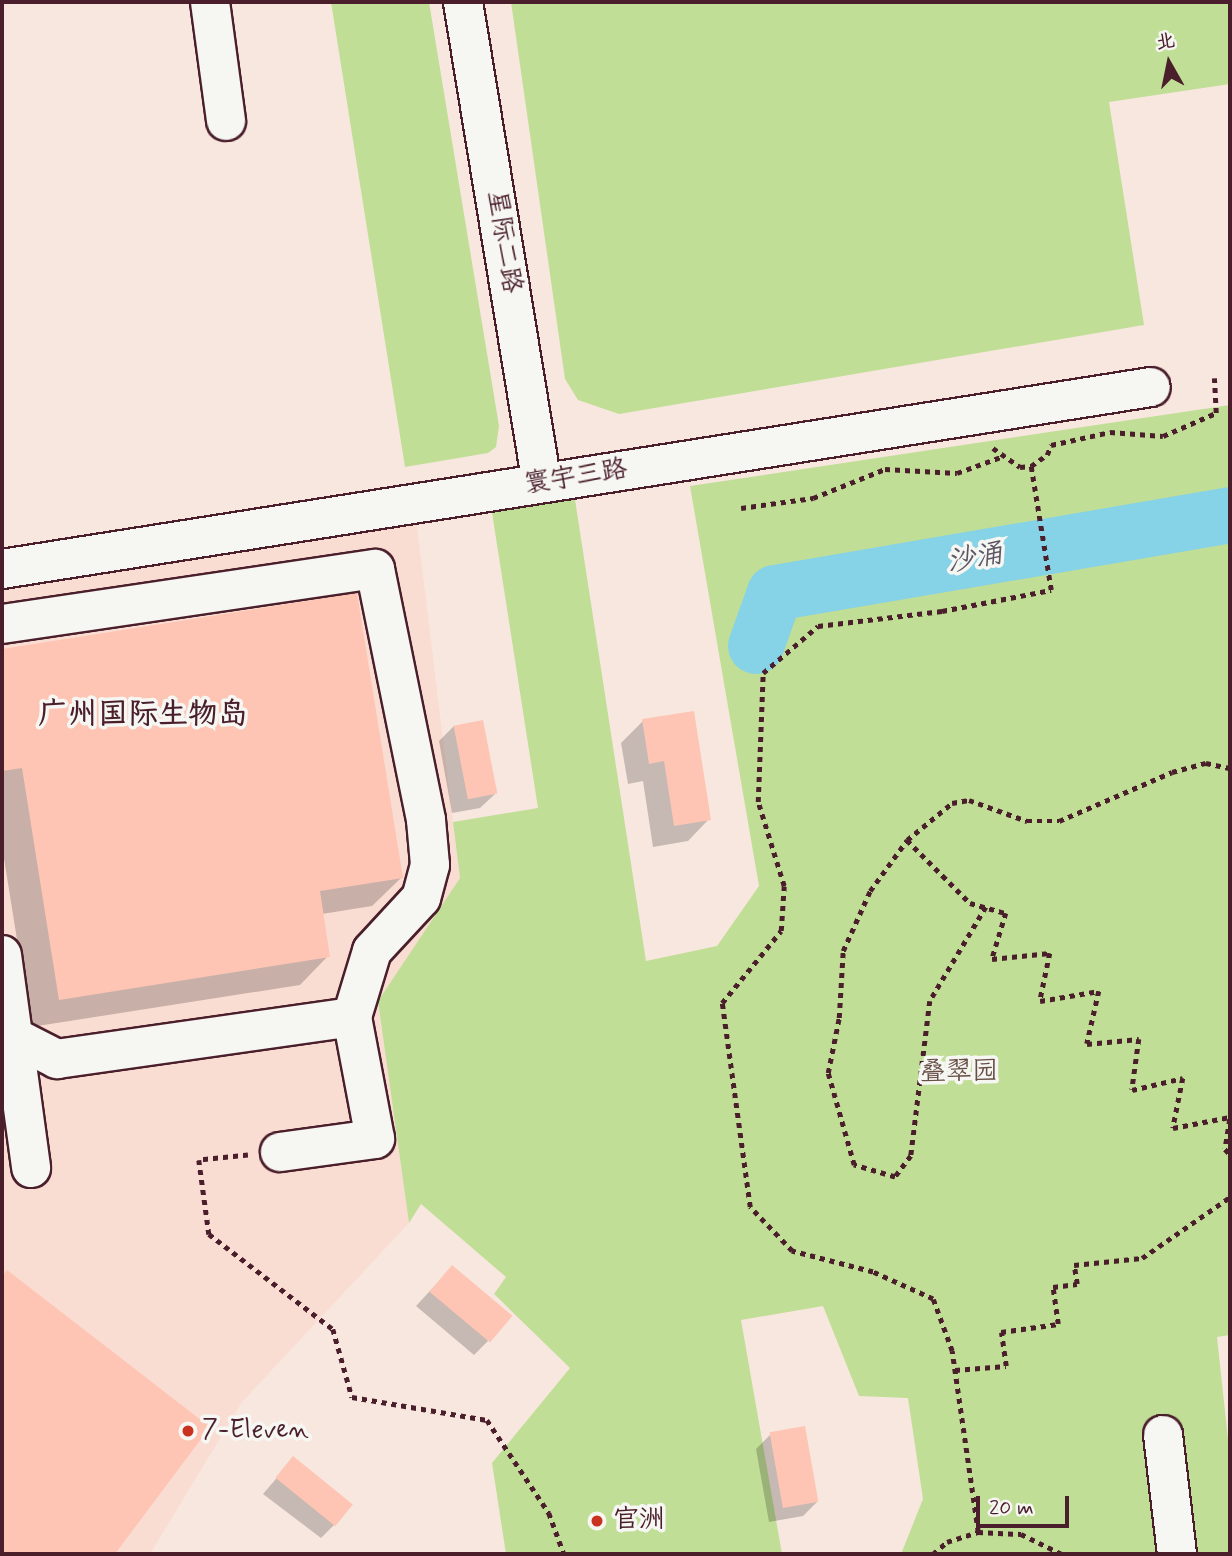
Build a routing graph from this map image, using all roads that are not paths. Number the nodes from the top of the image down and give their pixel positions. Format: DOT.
graph roads {
  1 [pos="210,2"];
  2 [pos="463,2"];
  3 [pos="226,121"];
  4 [pos="1151,387"];
  5 [pos="542,483"];
  6 [pos="54,561"];
  7 [pos="2,569"];
  8 [pos="62,615"];
  9 [pos="2,624"];
  10 [pos="2,955"];
  11 [pos="352,1017"];
  12 [pos="7,1033"];
  13 [pos="280,1152"];
  14 [pos="31,1168"];
  15 [pos="1163,1435"];
  16 [pos="1177,1554"];
  1 -- 3 [label="street"];
  2 -- 5 [label="street, 星际二路"];
  4 -- 5 [label="street, 寰宇三路"];
  5 -- 6 [label="street, 寰宇三路"];
  6 -- 7 [label="street, 寰宇三路"];
  6 -- 8 [label="street"];
  8 -- 9 [label="street"];
  8 -- 11 [label="street"];
  10 -- 12 [label="street"];
  11 -- 12 [label="street"];
  11 -- 13 [label="street"];
  12 -- 14 [label="street"];
  15 -- 16 [label="street"];
}
